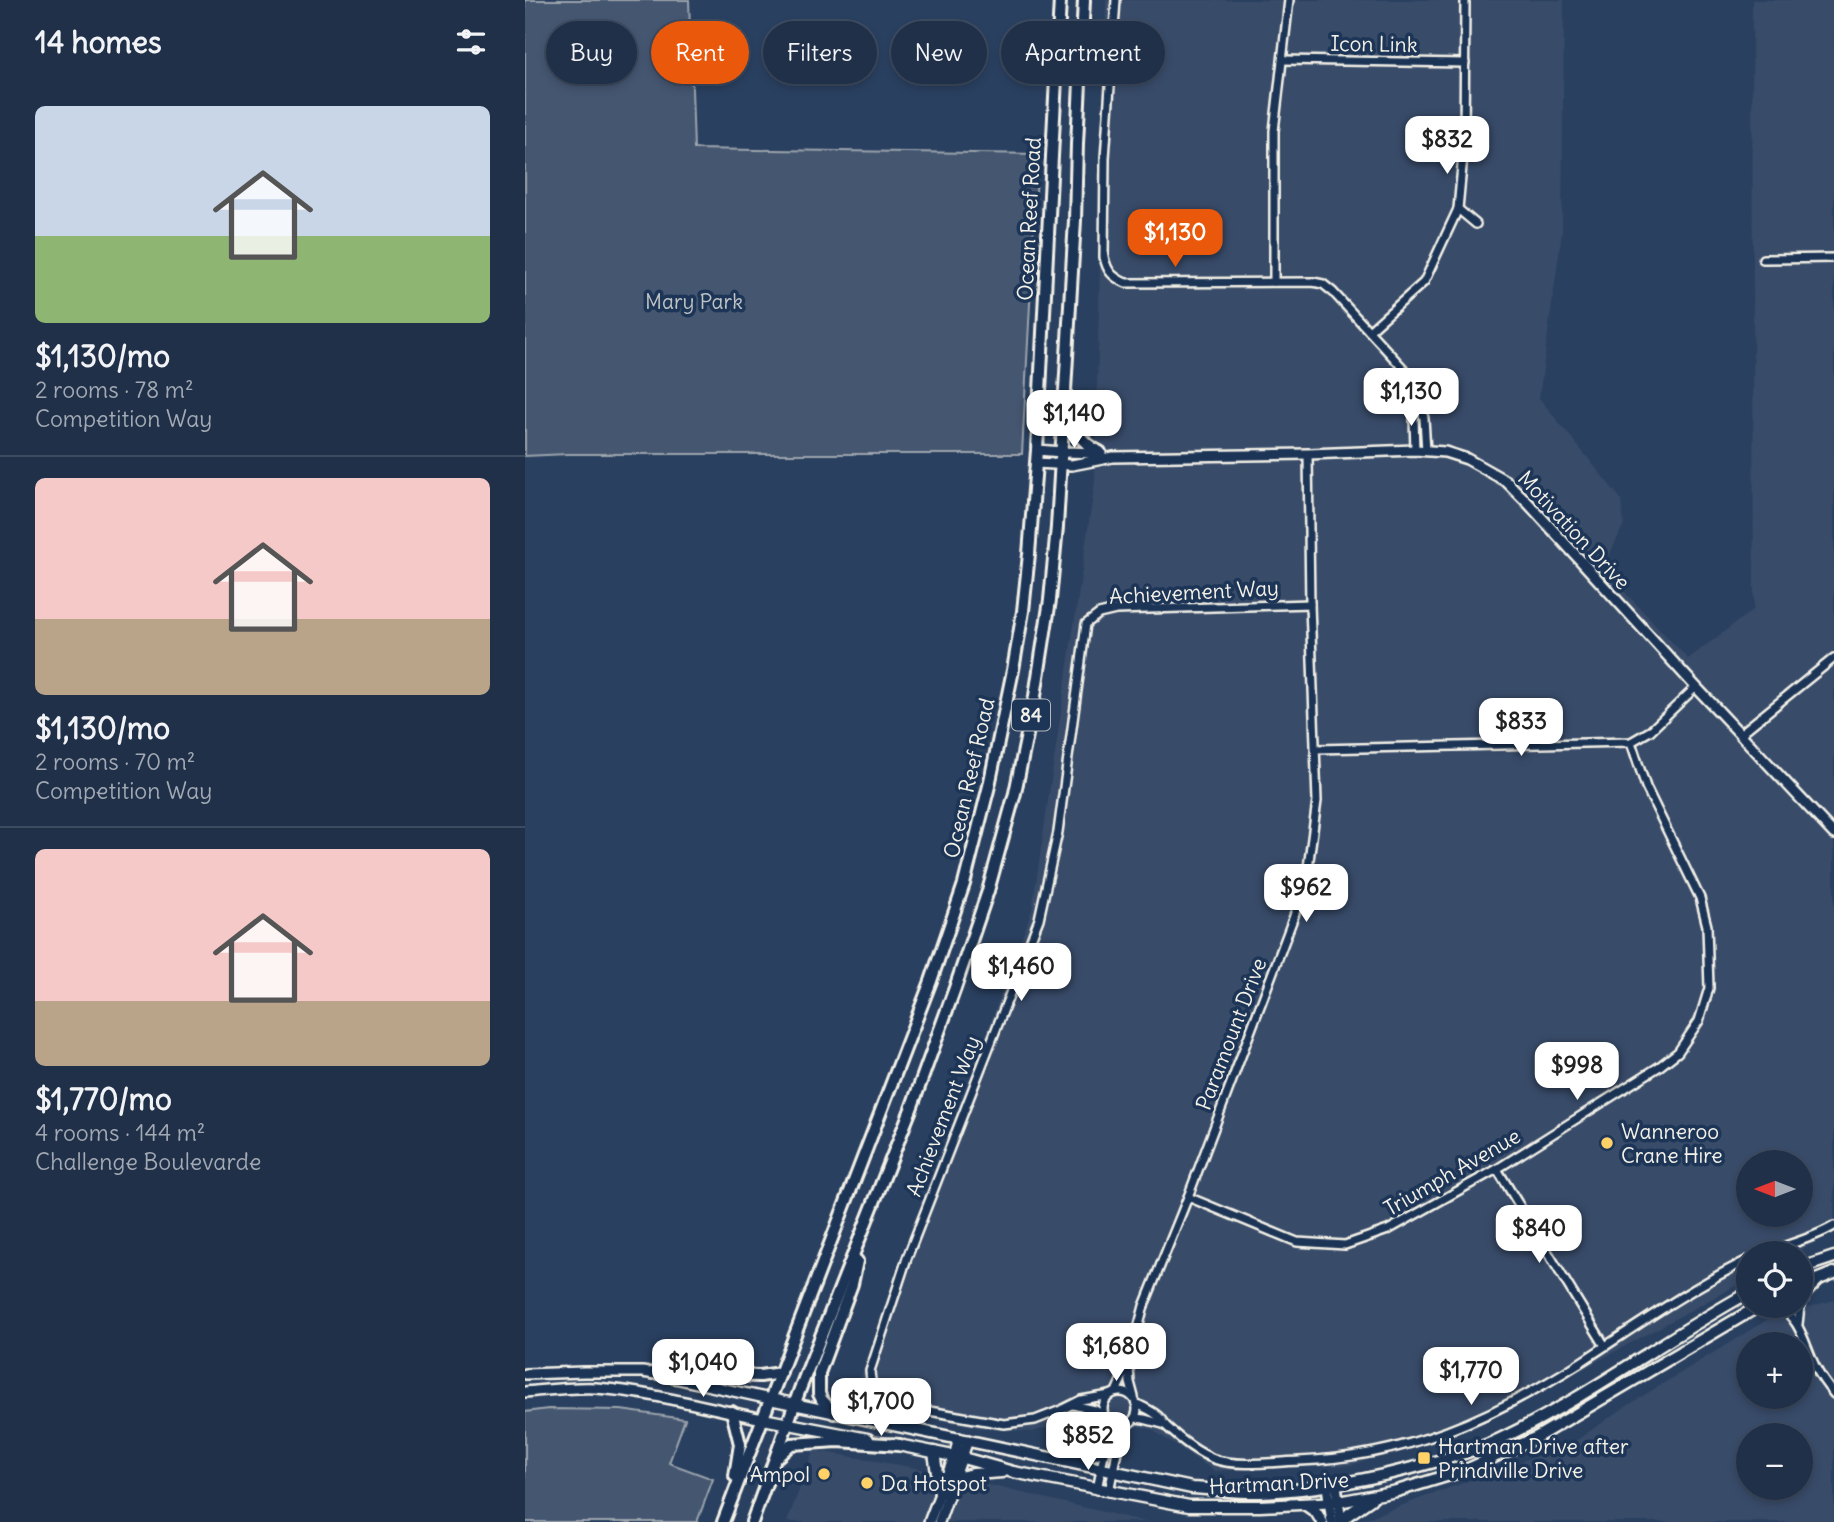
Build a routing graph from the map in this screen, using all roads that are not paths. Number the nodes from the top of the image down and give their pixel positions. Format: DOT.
graph roads {
  1 [pos="1059,0"];
  2 [pos="1084,0"];
  3 [pos="1116,0"];
  4 [pos="1289,0"];
  5 [pos="1465,0"];
  6 [pos="1283,61"];
  7 [pos="1465,63"];
  8 [pos="1458,209"];
  9 [pos="1476,224"];
  10 [pos="1834,258"];
  11 [pos="1763,259"];
  12 [pos="1274,282"];
  13 [pos="1369,331"];
  14 [pos="1066,381"];
  15 [pos="1418,401"];
  16 [pos="1037,450"];
  17 [pos="1415,450"];
  18 [pos="1426,451"];
  19 [pos="1062,452"];
  20 [pos="1100,452"];
  21 [pos="1308,454"];
  22 [pos="1113,457"];
  23 [pos="1036,463"];
  24 [pos="1061,465"];
  25 [pos="1310,604"];
  26 [pos="1834,658"];
  27 [pos="1696,687"];
  28 [pos="1740,734"];
  29 [pos="1631,742"];
  30 [pos="1316,749"];
  31 [pos="1834,834"];
  32 [pos="1497,1169"];
  33 [pos="1188,1197"];
  34 [pos="1834,1226"];
  35 [pos="865,1228"];
  36 [pos="1800,1241"];
  37 [pos="1834,1257"];
  38 [pos="1813,1264"];
  39 [pos="1736,1266"];
  40 [pos="1834,1273"];
  41 [pos="1822,1278"];
  42 [pos="1813,1281"];
  43 [pos="1813,1286"];
  44 [pos="1736,1300"];
  45 [pos="1739,1318"];
  46 [pos="1793,1318"];
  47 [pos="1799,1318"];
  48 [pos="1798,1324"];
  49 [pos="1605,1346"];
  50 [pos="1129,1363"];
  51 [pos="652,1373"];
  52 [pos="781,1373"];
  53 [pos="525,1374"];
  54 [pos="525,1392"];
  55 [pos="1113,1393"];
  56 [pos="1834,1394"];
  57 [pos="770,1399"];
  58 [pos="1136,1401"];
  59 [pos="795,1404"];
  60 [pos="1072,1405"];
  61 [pos="732,1412"];
  62 [pos="834,1413"];
  63 [pos="1104,1416"];
  64 [pos="1135,1418"];
  65 [pos="763,1419"];
  66 [pos="789,1423"];
  67 [pos="1110,1423"];
  68 [pos="1164,1424"];
  69 [pos="1122,1426"];
  70 [pos="963,1439"];
  71 [pos="900,1445"];
  72 [pos="1105,1449"];
  73 [pos="934,1452"];
  74 [pos="958,1457"];
  75 [pos="776,1458"];
  76 [pos="1062,1460"];
  77 [pos="1101,1469"];
  78 [pos="1114,1471"];
  79 [pos="1013,1472"];
  80 [pos="956,1478"];
  81 [pos="1332,1485"];
  82 [pos="1097,1490"];
  83 [pos="1109,1492"];
  84 [pos="940,1494"];
  85 [pos="1377,1494"];
  86 [pos="1334,1503"];
  87 [pos="1306,1504"];
  88 [pos="721,1522"];
  89 [pos="752,1522"];
  90 [pos="929,1522"];
  91 [pos="939,1522"];
  92 [pos="1322,1522"];
  93 [pos="1332,1522"];
  94 [pos="1341,1522"];
  1 -- 16 [label="main road, Ocean Reef Road / 84"];
  2 -- 14 [label="main road, Ocean Reef Road / 84"];
  3 -- 12 [label="street"];
  4 -- 6 [label="street"];
  5 -- 7 [label="street"];
  6 -- 7 [label="street, Icon Link"];
  6 -- 12 [label="street"];
  7 -- 8 [label="street"];
  8 -- 9 [label="street"];
  8 -- 13 [label="street"];
  10 -- 11 [label="street"];
  12 -- 13 [label="street"];
  13 -- 15 [label="street"];
  14 -- 19 [label="main road, Ocean Reef Road / 84"];
  14 -- 20 [label="main road"];
  15 -- 17 [label="street"];
  15 -- 18 [label="street"];
  16 -- 19 [label="street, Motivation Drive"];
  16 -- 23 [label="main road, Ocean Reef Road / 84"];
  17 -- 18 [label="street, Motivation Drive"];
  17 -- 21 [label="street, Motivation Drive"];
  18 -- 27 [label="street, Motivation Drive"];
  19 -- 20 [label="street, Motivation Drive"];
  19 -- 24 [label="main road, Ocean Reef Road / 84"];
  20 -- 22 [label="street, Motivation Drive"];
  21 -- 22 [label="street, Motivation Drive"];
  21 -- 25 [label="street, Paramount Drive"];
  22 -- 24 [label="street, Motivation Drive"];
  23 -- 24 [label="street, Motivation Drive"];
  23 -- 52 [label="main road, Ocean Reef Road / 84"];
  24 -- 35 [label="main road, Ocean Reef Road / 84"];
  25 -- 30 [label="street, Paramount Drive"];
  25 -- 60 [label="street, Achievement Way"];
  26 -- 28 [label="street"];
  27 -- 28 [label="street, Motivation Drive"];
  27 -- 29 [label="street"];
  28 -- 31 [label="street, Motivation Drive"];
  29 -- 30 [label="street"];
  29 -- 32 [label="street, Triumph Avenue"];
  30 -- 33 [label="street, Paramount Drive"];
  32 -- 33 [label="street, Triumph Avenue"];
  32 -- 49 [label="street"];
  33 -- 50 [label="street, Paramount Drive"];
  34 -- 36 [label="street"];
  35 -- 59 [label="main road, Ocean Reef Road / 84"];
  35 -- 62 [label="main road"];
  37 -- 38 [label="main road"];
  39 -- 49 [label="street"];
  40 -- 41 [label="main road"];
  41 -- 42 [label="main road"];
  41 -- 43 [label="street"];
  44 -- 81 [label="main road, Hartman Drive"];
  45 -- 85 [label="main road, Hartman Drive"];
  46 -- 48 [label="street"];
  47 -- 48 [label="street"];
  48 -- 56 [label="street"];
  49 -- 68 [label="street"];
  50 -- 55 [label="street, Paramount Drive"];
  50 -- 58 [label="street, Paramount Drive"];
  51 -- 52 [label="main road"];
  51 -- 53 [label="street"];
  51 -- 57 [label="street"];
  52 -- 57 [label="main road, Ocean Reef Road / 84"];
  54 -- 61 [label="street"];
  55 -- 58 [label="street"];
  55 -- 60 [label="street, Achievement Way"];
  55 -- 63 [label="street"];
  57 -- 59 [label="main road, Hartman Drive"];
  57 -- 65 [label="main road, Ocean Reef Road / 84"];
  58 -- 64 [label="street"];
  58 -- 68 [label="street"];
  59 -- 62 [label="main road, Hartman Drive"];
  59 -- 66 [label="main road, Ocean Reef Road / 84"];
  60 -- 63 [label="street"];
  61 -- 65 [label="street"];
  61 -- 88 [label="main road"];
  62 -- 70 [label="main road, Hartman Drive"];
  63 -- 67 [label="street"];
  64 -- 68 [label="street"];
  64 -- 69 [label="street"];
  65 -- 66 [label="main road, Hartman Drive"];
  65 -- 88 [label="main road, Ocean Reef Road / 84"];
  66 -- 71 [label="main road, Hartman Drive"];
  66 -- 75 [label="main road, Ocean Reef Road / 84"];
  67 -- 69 [label="street"];
  67 -- 72 [label="street"];
  69 -- 78 [label="street"];
  70 -- 74 [label="street"];
  70 -- 76 [label="main road, Hartman Drive"];
  71 -- 73 [label="main road, Hartman Drive"];
  71 -- 75 [label="main road"];
  72 -- 76 [label="main road"];
  72 -- 77 [label="street"];
  73 -- 74 [label="main road, Hartman Drive"];
  73 -- 84 [label="main road"];
  74 -- 79 [label="main road, Hartman Drive"];
  74 -- 80 [label="street"];
  74 -- 84 [label="street"];
  75 -- 89 [label="main road, Ocean Reef Road / 84"];
  76 -- 77 [label="main road, Hartman Drive"];
  77 -- 78 [label="main road, Hartman Drive"];
  77 -- 82 [label="street"];
  78 -- 81 [label="main road, Hartman Drive"];
  78 -- 83 [label="street"];
  79 -- 80 [label="main road"];
  79 -- 82 [label="main road, Hartman Drive"];
  80 -- 91 [label="street"];
  81 -- 86 [label="street"];
  82 -- 83 [label="main road, Hartman Drive"];
  83 -- 87 [label="main road, Hartman Drive"];
  84 -- 90 [label="street"];
  85 -- 86 [label="main road, Hartman Drive"];
  85 -- 94 [label="main road"];
  86 -- 87 [label="main road, Hartman Drive"];
  86 -- 93 [label="street"];
  86 -- 94 [label="street"];
  87 -- 92 [label="main road"];
}
